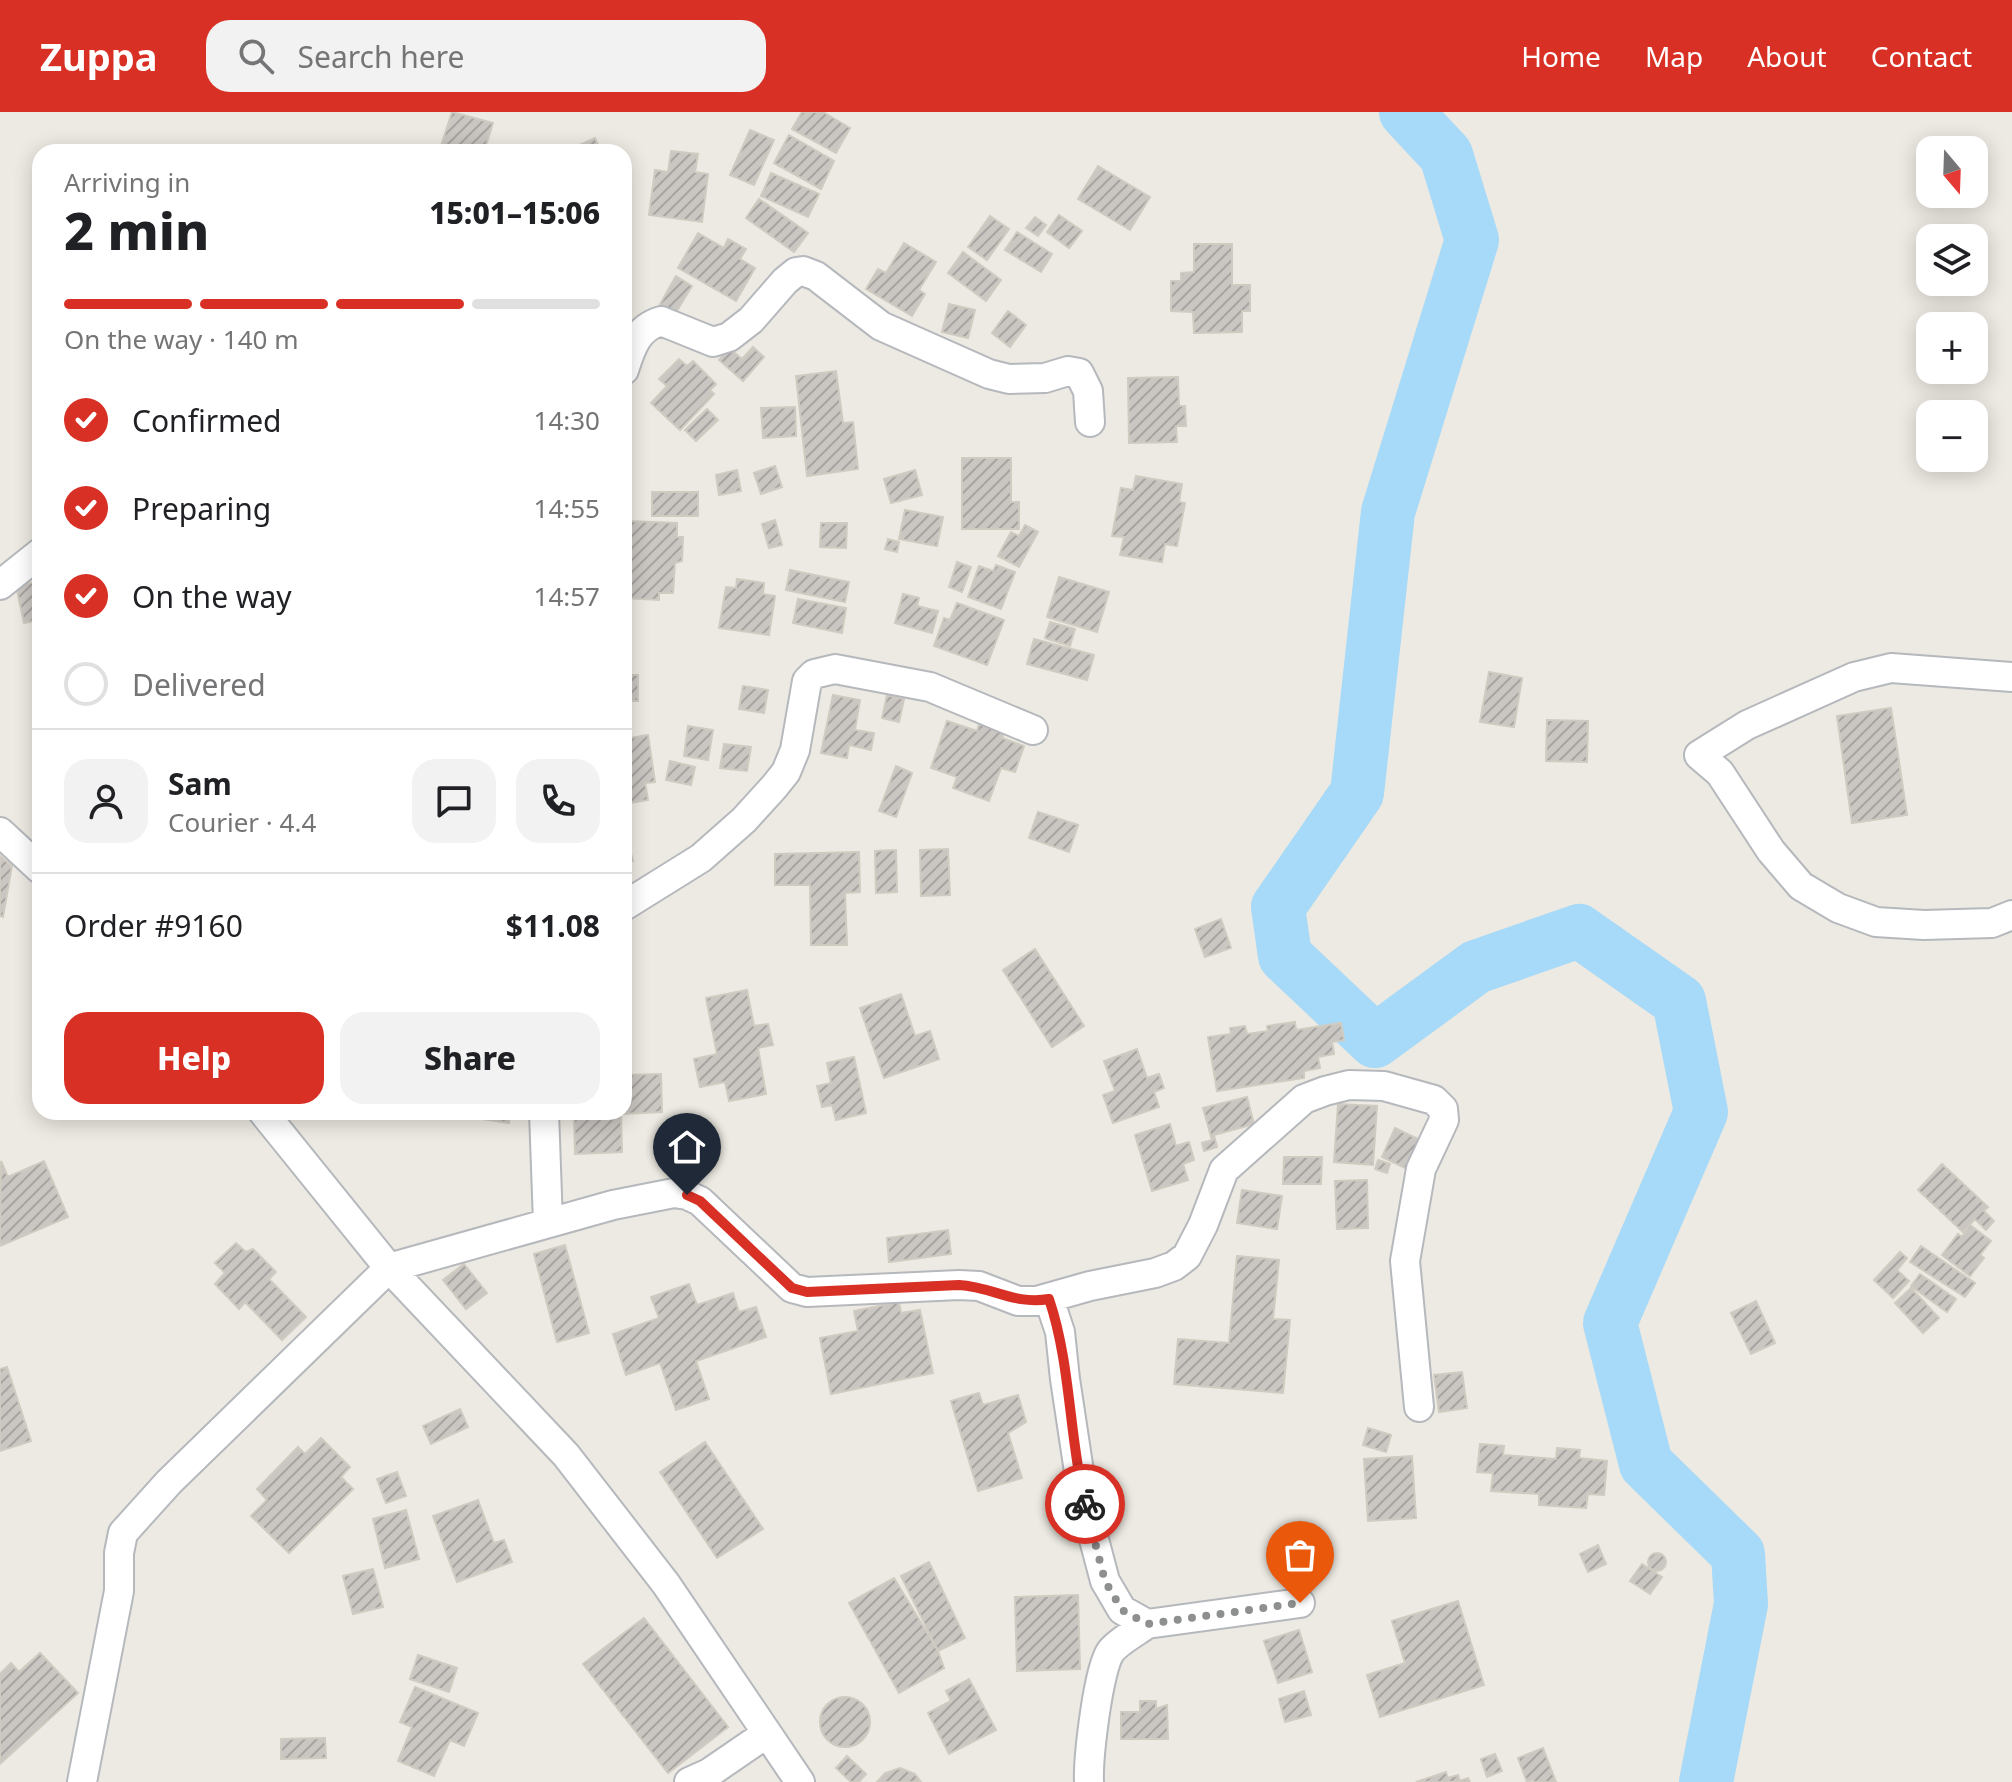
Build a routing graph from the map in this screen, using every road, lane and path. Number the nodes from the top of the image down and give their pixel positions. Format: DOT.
graph roads {
  1 [pos="632,348"];
  2 [pos="1090,422"];
  3 [pos="32,559"];
  4 [pos="0,585"];
  5 [pos="2012,677"];
  6 [pos="1033,730"];
  7 [pos="0,832"];
  8 [pos="32,862"];
  9 [pos="632,901"];
  10 [pos="2012,915"];
  11 [pos="269,1120"];
  12 [pos="544,1120"];
  13 [pos="548,1223"];
  14 [pos="389,1268"];
  15 [pos="1049,1299"];
  16 [pos="1419,1407"];
  17 [pos="1300,1603"];
  18 [pos="1147,1624"];
  19 [pos="766,1734"];
  20 [pos="82,1782"];
  21 [pos="689,1782"];
  22 [pos="800,1782"];
  23 [pos="1089,1782"];
  1 -- 2 [label="street"];
  3 -- 4 [label="street"];
  5 -- 10 [label="street"];
  6 -- 9 [label="street"];
  7 -- 8 [label="street"];
  11 -- 14 [label="street"];
  12 -- 13 [label="street"];
  13 -- 14 [label="street"];
  13 -- 15 [label="street"];
  14 -- 19 [label="street"];
  14 -- 20 [label="street"];
  15 -- 16 [label="street"];
  15 -- 18 [label="street"];
  17 -- 18 [label="street"];
  18 -- 23 [label="street"];
  19 -- 21 [label="street"];
  19 -- 22 [label="street"];
}
